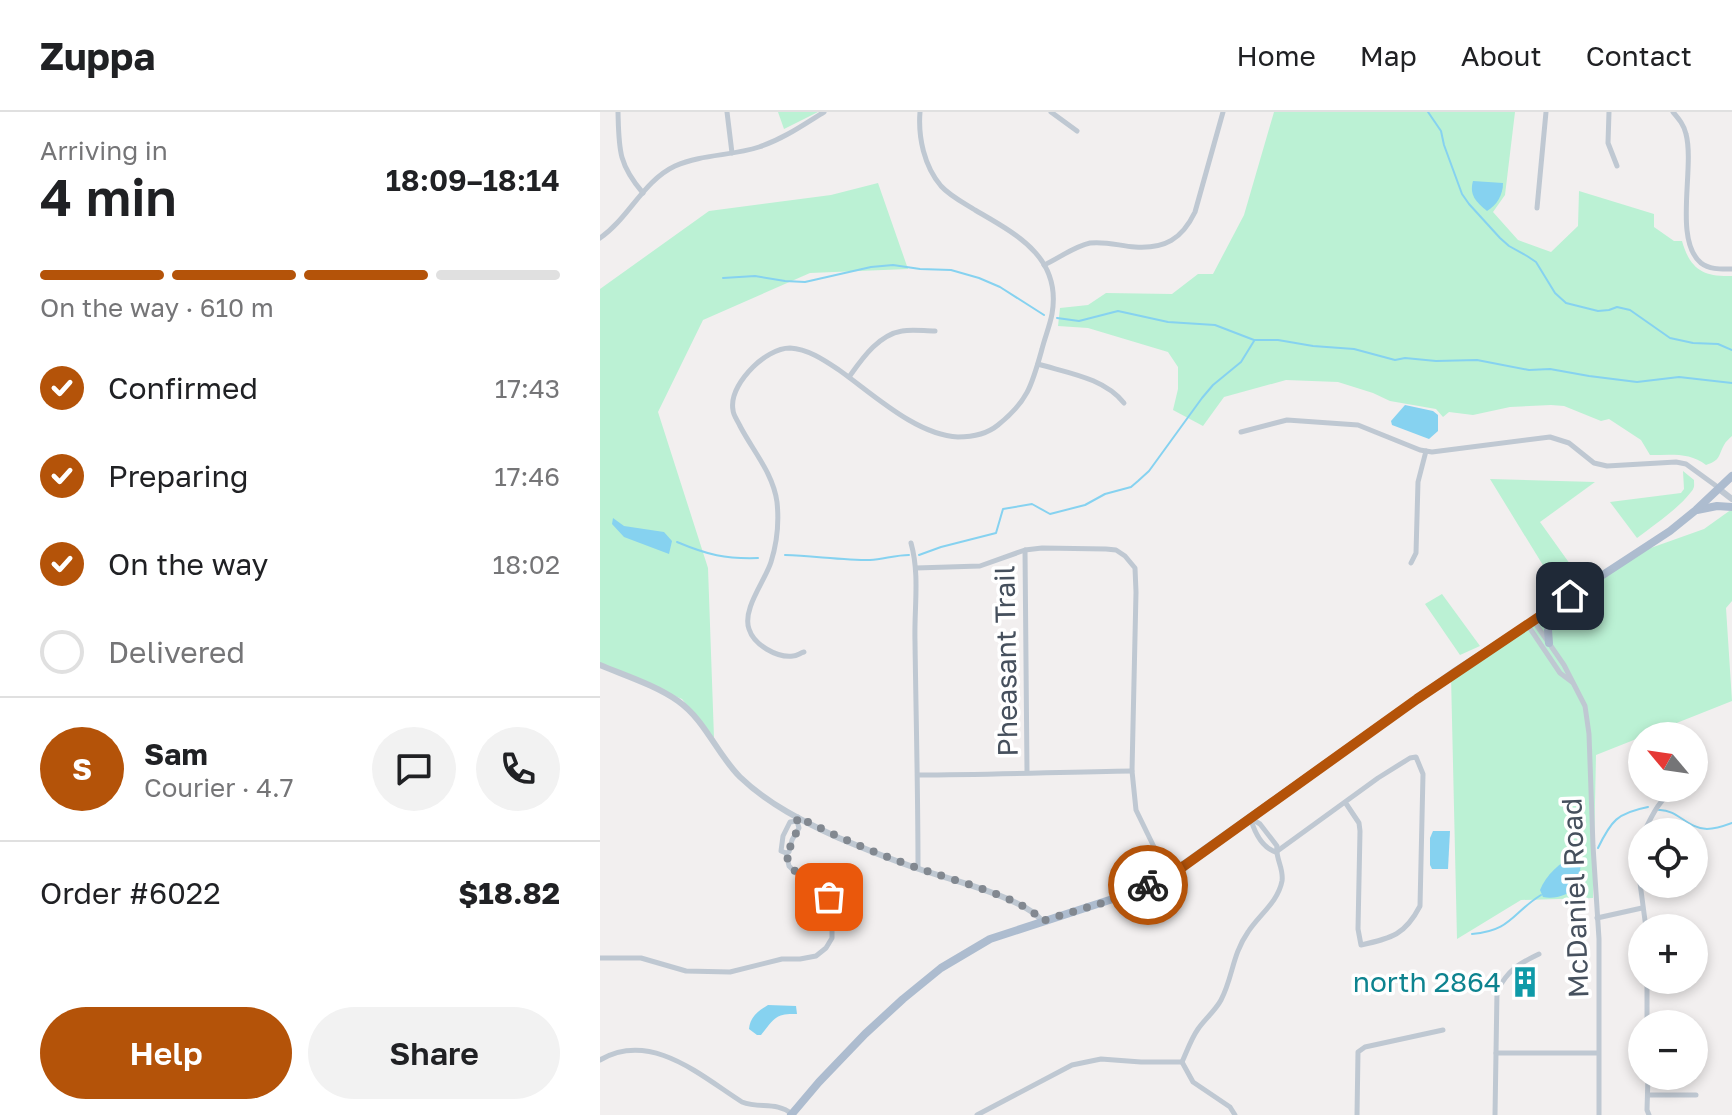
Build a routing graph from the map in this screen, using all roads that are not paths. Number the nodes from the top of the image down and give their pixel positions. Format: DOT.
graph roads {
  1 [pos="618,112"];
  2 [pos="727,112"];
  3 [pos="824,112"];
  4 [pos="920,112"];
  5 [pos="1051,112"];
  6 [pos="1223,112"];
  7 [pos="1546,112"];
  8 [pos="1609,112"];
  9 [pos="1673,112"];
  10 [pos="1077,131"];
  11 [pos="732,153"];
  12 [pos="1617,166"];
  13 [pos="643,193"];
  14 [pos="1537,208"];
  15 [pos="600,238"];
  16 [pos="1044,265"];
  17 [pos="1732,269"];
  18 [pos="935,331"];
  19 [pos="1038,364"];
  20 [pos="849,377"];
  21 [pos="1124,403"];
  22 [pos="1241,432"];
  23 [pos="1426,451"];
  24 [pos="1732,476"];
  25 [pos="1719,489"];
  26 [pos="1732,499"];
  27 [pos="1732,507"];
  28 [pos="1696,510"];
  29 [pos="911,543"];
  30 [pos="1025,550"];
  31 [pos="1411,563"];
  32 [pos="916,568"];
  33 [pos="1553,607"];
  34 [pos="1530,622"];
  35 [pos="1549,643"];
  36 [pos="804,652"];
  37 [pos="600,665"];
  38 [pos="1573,683"];
  39 [pos="1132,771"];
  40 [pos="1027,772"];
  41 [pos="918,775"];
  42 [pos="1345,802"];
  43 [pos="1250,818"];
  44 [pos="798,819"];
  45 [pos="783,841"];
  46 [pos="791,843"];
  47 [pos="1276,852"];
  48 [pos="786,853"];
  49 [pos="918,868"];
  50 [pos="1172,873"];
  51 [pos="1641,898"];
  52 [pos="1642,908"];
  53 [pos="1643,914"];
  54 [pos="1597,918"];
  55 [pos="1042,921"];
  56 [pos="1539,954"];
  57 [pos="600,958"];
  58 [pos="1443,1030"];
  59 [pos="1496,1053"];
  60 [pos="1598,1053"];
  61 [pos="600,1060"];
  62 [pos="1182,1062"];
  63 [pos="1648,1090"];
  64 [pos="1648,1095"];
  65 [pos="1696,1095"];
  66 [pos="791,1114"];
  67 [pos="977,1115"];
  68 [pos="1235,1115"];
  69 [pos="1357,1115"];
  70 [pos="1495,1115"];
  71 [pos="1599,1115"];
  72 [pos="1649,1115"];
  1 -- 13 [label="street"];
  2 -- 11 [label="street"];
  3 -- 11 [label="street"];
  4 -- 16 [label="street"];
  5 -- 10 [label="street"];
  6 -- 16 [label="street"];
  7 -- 14 [label="street"];
  8 -- 12 [label="street"];
  9 -- 17 [label="street"];
  11 -- 13 [label="street"];
  13 -- 15 [label="street"];
  16 -- 19 [label="street"];
  18 -- 20 [label="street"];
  19 -- 20 [label="street"];
  19 -- 21 [label="street"];
  20 -- 36 [label="street"];
  22 -- 23 [label="street"];
  23 -- 25 [label="street"];
  23 -- 31 [label="street"];
  24 -- 25 [label="main road"];
  25 -- 26 [label="street"];
  25 -- 28 [label="main road"];
  27 -- 28 [label="main road"];
  28 -- 33 [label="main road"];
  29 -- 32 [label="street"];
  30 -- 32 [label="street"];
  30 -- 39 [label="street"];
  30 -- 40 [label="street, Pheasant Trail"];
  32 -- 41 [label="street"];
  33 -- 34 [label="main road"];
  33 -- 35 [label="main road"];
  34 -- 35 [label="street, McDaniel Road"];
  34 -- 38 [label="street, McDaniel Road"];
  34 -- 43 [label="main road"];
  35 -- 38 [label="street, McDaniel Road"];
  37 -- 44 [label="street"];
  38 -- 54 [label="street, McDaniel Road"];
  39 -- 40 [label="street"];
  39 -- 50 [label="street"];
  40 -- 41 [label="street"];
  41 -- 49 [label="street"];
  42 -- 42 [label="street"];
  42 -- 47 [label="street"];
  43 -- 47 [label="street"];
  43 -- 50 [label="main road"];
  44 -- 45 [label="street"];
  44 -- 46 [label="street"];
  44 -- 49 [label="street"];
  45 -- 46 [label="street"];
  45 -- 48 [label="street"];
  46 -- 48 [label="street"];
  47 -- 62 [label="street"];
  48 -- 57 [label="street"];
  49 -- 55 [label="street"];
  50 -- 55 [label="main road"];
  51 -- 52 [label="street"];
  52 -- 53 [label="street"];
  52 -- 54 [label="street"];
  54 -- 60 [label="street, McDaniel Road"];
  55 -- 66 [label="main road"];
  56 -- 59 [label="street"];
  58 -- 69 [label="street"];
  59 -- 60 [label="street"];
  59 -- 70 [label="street"];
  60 -- 71 [label="street, McDaniel Road"];
  61 -- 66 [label="street"];
  62 -- 67 [label="street"];
  62 -- 68 [label="street"];
  63 -- 64 [label="street"];
  64 -- 65 [label="street"];
  64 -- 72 [label="street"];
}
